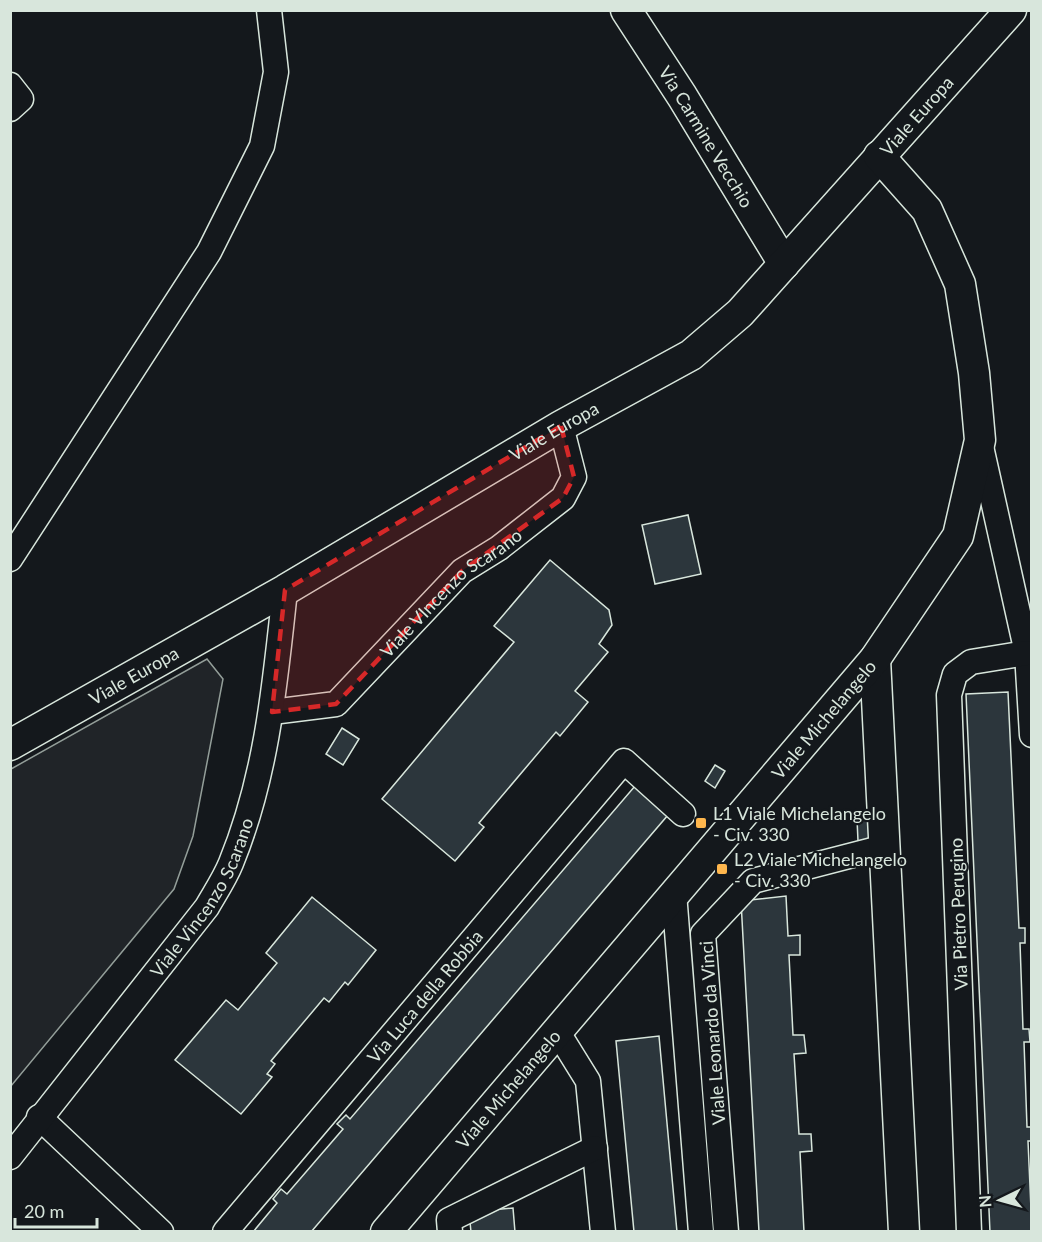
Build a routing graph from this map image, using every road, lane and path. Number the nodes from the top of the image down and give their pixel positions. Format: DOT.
graph roads {
  1 [pos="269,10"];
  2 [pos="626,10"];
  3 [pos="1011,10"];
  4 [pos="10,85"];
  5 [pos="10,109"];
  6 [pos="879,156"];
  7 [pos="784,264"];
  8 [pos="561,426"];
  9 [pos="980,441"];
  10 [pos="10,559"];
  11 [pos="285,590"];
  12 [pos="1027,653"];
  13 [pos="875,659"];
  14 [pos="272,712"];
  15 [pos="1032,735"];
  16 [pos="10,745"];
  17 [pos="683,814"];
  18 [pos="884,847"];
  19 [pos="674,894"];
  20 [pos="557,1031"];
  21 [pos="39,1117"];
  22 [pos="595,1148"];
  23 [pos="10,1156"];
  24 [pos="449,1226"];
  25 [pos="161,1232"];
  26 [pos="225,1232"];
  27 [pos="386,1232"];
  28 [pos="603,1232"];
  29 [pos="701,1232"];
  30 [pos="726,1232"];
  31 [pos="904,1232"];
  32 [pos="969,1232"];
  1 -- 10 [label="street"];
  2 -- 7 [label="street, Via Carmine Vecchio"];
  3 -- 6 [label="street, Viale Europa"];
  4 -- 5 [label="street"];
  6 -- 7 [label="street, Viale Europa"];
  6 -- 9 [label="street, Viale Michelangelo"];
  7 -- 8 [label="street, Viale Europa"];
  8 -- 11 [label="street, Viale Europa"];
  8 -- 14 [label="street, Viale VIncenzo Scarano"];
  9 -- 12 [label="street"];
  9 -- 13 [label="street, Viale Michelangelo"];
  11 -- 14 [label="street, Viale Vincenzo Scarano"];
  11 -- 16 [label="street, Viale Europa"];
  12 -- 15 [label="street"];
  12 -- 32 [label="street, Via Pietro Perugino"];
  13 -- 18 [label="street"];
  13 -- 19 [label="street, Viale Michelangelo"];
  14 -- 21 [label="street, Viale Vincenzo Scarano"];
  17 -- 26 [label="street, Via Luca della Robbia"];
  18 -- 30 [label="street, Viale Leonardo da Vinci"];
  18 -- 31 [label="street"];
  19 -- 20 [label="street, Viale Michelangelo"];
  19 -- 29 [label="street, Viale Leonardo da Vinci"];
  20 -- 22 [label="street"];
  20 -- 27 [label="street, Viale Michelangelo"];
  21 -- 23 [label="street, Viale Vincenzo Scarano"];
  21 -- 25 [label="street"];
  22 -- 24 [label="street"];
  22 -- 28 [label="street"];
}
